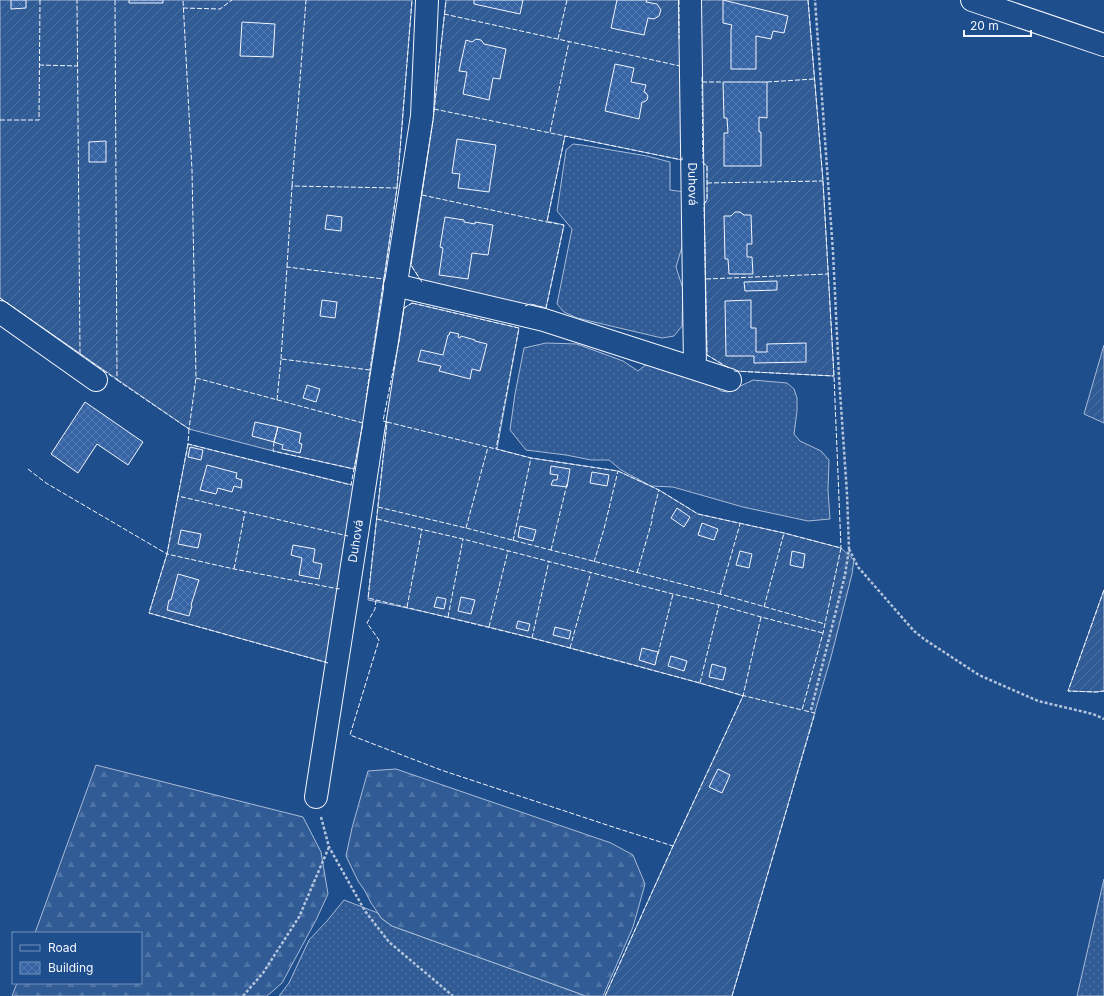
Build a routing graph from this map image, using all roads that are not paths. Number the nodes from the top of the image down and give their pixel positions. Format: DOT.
graph roads {
  1 [pos="427,0"];
  2 [pos="690,0"];
  3 [pos="972,0"];
  4 [pos="1104,44"];
  5 [pos="395,285"];
  6 [pos="0,312"];
  7 [pos="695,368"];
  8 [pos="96,380"];
  9 [pos="730,380"];
  10 [pos="316,797"];
  1 -- 5 [label="street, Duhová"];
  2 -- 7 [label="street, Duhová"];
  3 -- 4 [label="street"];
  5 -- 7 [label="street"];
  5 -- 10 [label="street, Duhová"];
  6 -- 8 [label="street"];
  7 -- 9 [label="street"];
}
